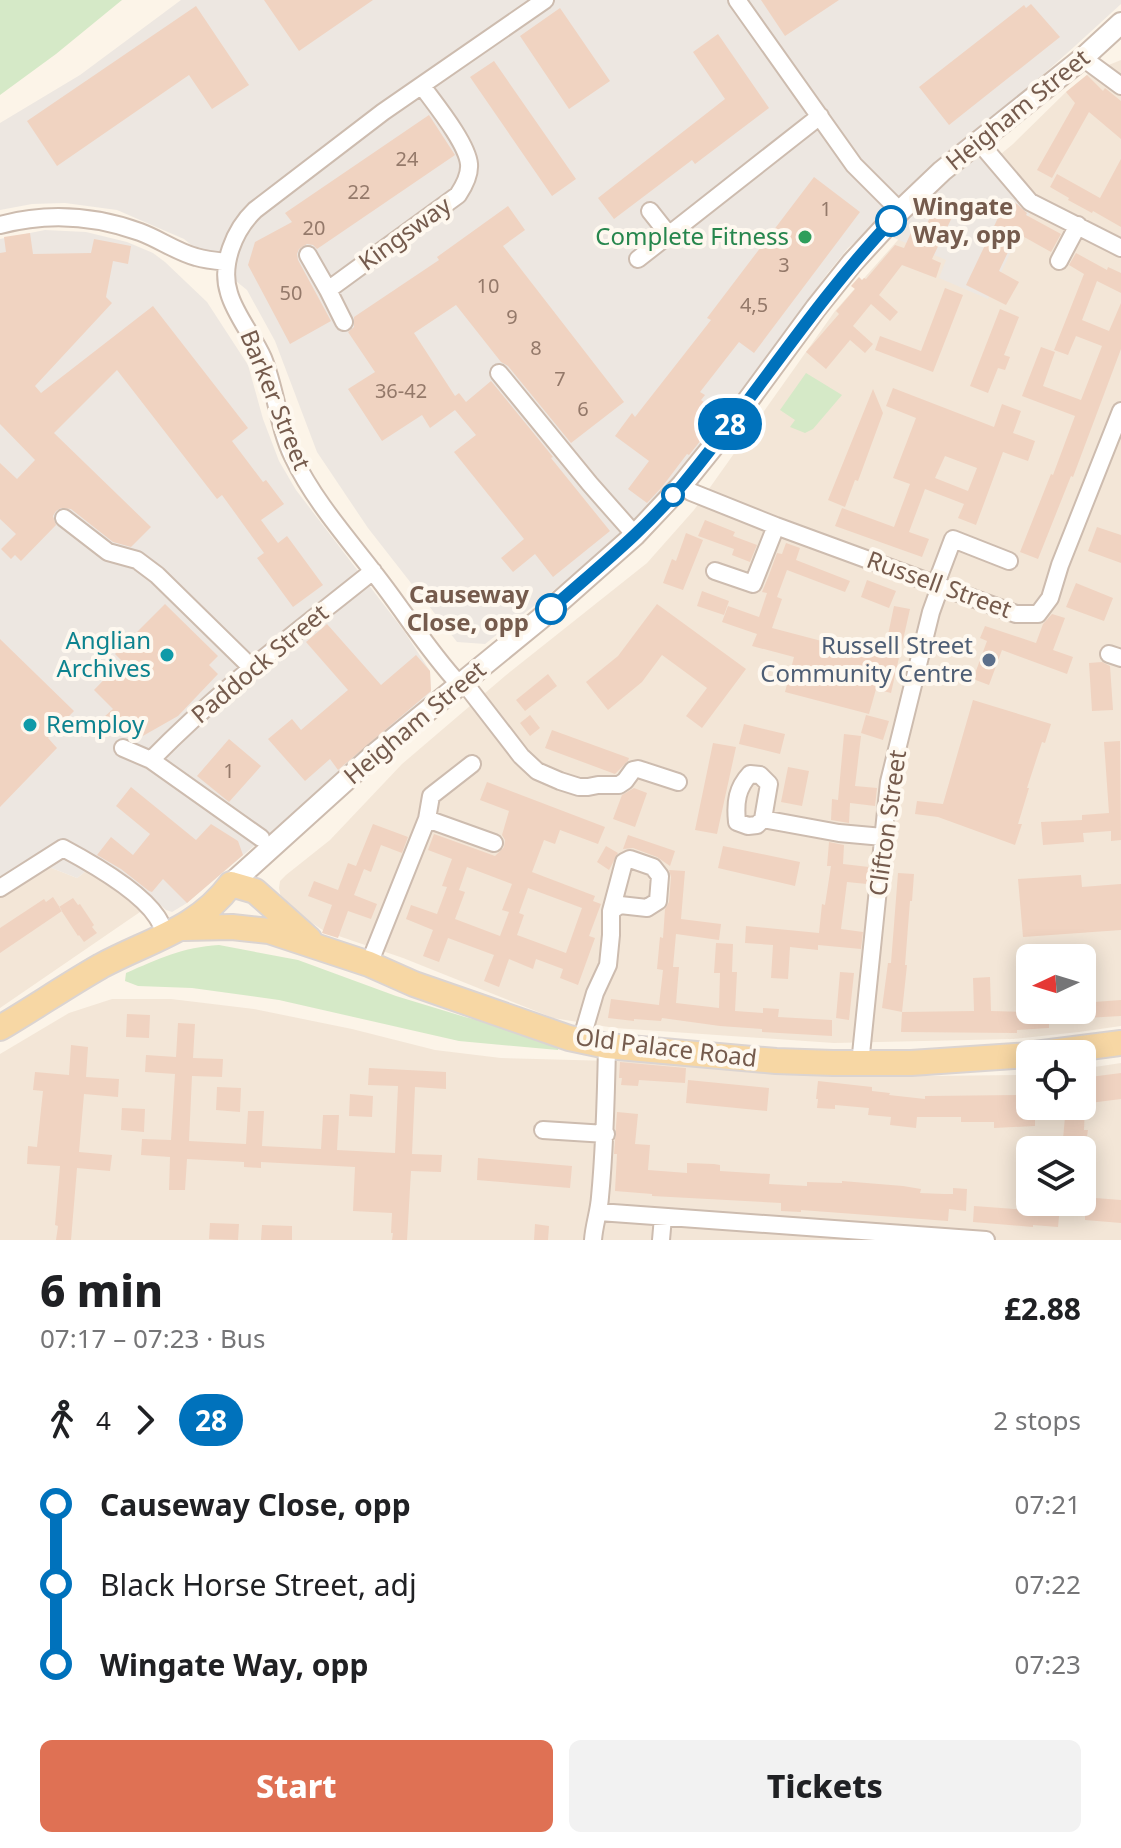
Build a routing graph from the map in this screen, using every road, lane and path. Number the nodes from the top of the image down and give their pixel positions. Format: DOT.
graph roads {
  1 [pos="545,0"];
  2 [pos="737,0"];
  3 [pos="1121,23"];
  4 [pos="1083,58"];
  5 [pos="422,86"];
  6 [pos="1121,86"];
  7 [pos="820,116"];
  8 [pos="979,142"];
  9 [pos="650,211"];
  10 [pos="900,211"];
  11 [pos="0,225"];
  12 [pos="1078,225"];
  13 [pos="669,235"];
  14 [pos="1121,248"];
  15 [pos="308,255"];
  16 [pos="638,259"];
  17 [pos="1059,261"];
  18 [pos="227,262"];
  19 [pos="328,290"];
  20 [pos="344,322"];
  21 [pos="499,373"];
  22 [pos="1121,411"];
  23 [pos="682,485"];
  24 [pos="64,518"];
  25 [pos="776,526"];
  26 [pos="635,535"];
  27 [pos="1009,561"];
  28 [pos="373,571"];
  29 [pos="715,571"];
  30 [pos="938,586"];
  31 [pos="251,667"];
  32 [pos="461,683"];
  33 [pos="123,748"];
  34 [pos="151,760"];
  35 [pos="472,764"];
  36 [pos="678,782"];
  37 [pos="427,819"];
  38 [pos="763,819"];
  39 [pos="883,837"];
  40 [pos="261,838"];
  41 [pos="494,843"];
  42 [pos="231,884"];
  43 [pos="0,888"];
  44 [pos="611,911"];
  45 [pos="175,931"];
  46 [pos="269,931"];
  47 [pos="317,946"];
  48 [pos="369,964"];
  49 [pos="0,1028"];
  50 [pos="581,1041"];
  51 [pos="1121,1043"];
  52 [pos="607,1046"];
  53 [pos="1096,1046"];
  54 [pos="1016,1055"];
  55 [pos="860,1064"];
  56 [pos="543,1130"];
  57 [pos="606,1134"];
  58 [pos="599,1212"];
  59 [pos="663,1217"];
  60 [pos="840,1235"];
  61 [pos="941,1239"];
  62 [pos="593,1240"];
  63 [pos="661,1240"];
  64 [pos="986,1240"];
  1 -- 5 [label="street, Barker Street"];
  2 -- 7 [label="street"];
  3 -- 4 [label="street, Heigham Street"];
  4 -- 6 [label="street"];
  4 -- 8 [label="street, Heigham Street"];
  5 -- 18 [label="street, Barker Street"];
  5 -- 19 [label="street, Kingsway"];
  7 -- 10 [label="street"];
  7 -- 13 [label="street"];
  8 -- 10 [label="street, Heigham Street"];
  8 -- 12 [label="street"];
  9 -- 13 [label="street"];
  10 -- 23 [label="street, Heigham Street"];
  11 -- 18 [label="street"];
  12 -- 14 [label="street"];
  12 -- 17 [label="street"];
  13 -- 16 [label="street"];
  15 -- 19 [label="street"];
  18 -- 28 [label="street, Barker Street"];
  19 -- 20 [label="street"];
  21 -- 26 [label="street"];
  22 -- 30 [label="street, Russell Street"];
  23 -- 25 [label="street, Russell Street"];
  23 -- 26 [label="street, Heigham Street"];
  24 -- 31 [label="street"];
  25 -- 29 [label="street"];
  25 -- 30 [label="street, Russell Street"];
  26 -- 32 [label="street, Heigham Street"];
  27 -- 30 [label="street, Clifton Street"];
  28 -- 31 [label="street, Paddock Street"];
  28 -- 32 [label="street, Barker Street"];
  30 -- 39 [label="street, Clifton Street"];
  31 -- 34 [label="street, Paddock Street"];
  32 -- 36 [label="street, Barker Street"];
  32 -- 42 [label="street, Heigham Street"];
  33 -- 34 [label="street"];
  34 -- 40 [label="street"];
  35 -- 37 [label="street"];
  37 -- 41 [label="street"];
  37 -- 48 [label="street"];
  38 -- 39 [label="street"];
  39 -- 55 [label="street, Clifton Street"];
  42 -- 45 [label="main road, Heigham Street"];
  42 -- 46 [label="main road, Old Palace Road"];
  42 -- 47 [label="main road, Old Palace Road"];
  43 -- 45 [label="street"];
  44 -- 50 [label="street"];
  45 -- 46 [label="main road, Old Palace Road"];
  45 -- 49 [label="main road, Heigham Street"];
  46 -- 47 [label="main road, Old Palace Road"];
  47 -- 48 [label="main road, Old Palace Road"];
  48 -- 50 [label="main road, Old Palace Road"];
  50 -- 52 [label="main road, Old Palace Road"];
  51 -- 53 [label="main road, Old Palace Road"];
  52 -- 55 [label="main road, Old Palace Road"];
  52 -- 57 [label="street"];
  54 -- 55 [label="main road, Old Palace Road"];
  56 -- 57 [label="street"];
  57 -- 58 [label="street"];
  58 -- 59 [label="street"];
  58 -- 62 [label="street"];
  59 -- 60 [label="street"];
  59 -- 63 [label="street"];
  60 -- 61 [label="street"];
  61 -- 64 [label="street"];
}
